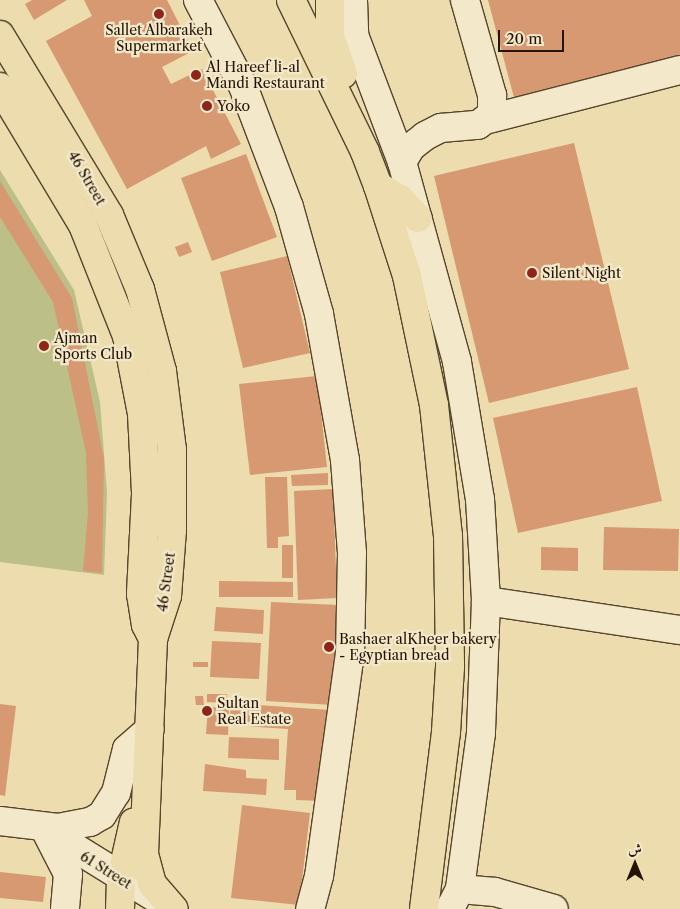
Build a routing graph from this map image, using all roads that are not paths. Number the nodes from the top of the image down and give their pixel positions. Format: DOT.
graph roads {
  1 [pos="198,0"];
  2 [pos="291,0"];
  3 [pos="330,0"];
  4 [pos="354,0"];
  5 [pos="464,0"];
  6 [pos="0,35"];
  7 [pos="680,70"];
  8 [pos="0,87"];
  9 [pos="488,119"];
  10 [pos="365,152"];
  11 [pos="402,162"];
  12 [pos="378,186"];
  13 [pos="418,218"];
  14 [pos="486,601"];
  15 [pos="680,630"];
  16 [pos="153,639"];
  17 [pos="150,729"];
  18 [pos="149,781"];
  19 [pos="0,821"];
  20 [pos="43,828"];
  21 [pos="121,879"];
  22 [pos="455,899"];
  23 [pos="173,908"];
  24 [pos="65,909"];
  25 [pos="120,909"];
  26 [pos="310,909"];
  27 [pos="424,909"];
  28 [pos="554,909"];
  1 -- 26 [label="street"];
  2 -- 10 [label="main road"];
  3 -- 10 [label="main road"];
  4 -- 11 [label="street"];
  5 -- 9 [label="street"];
  6 -- 16 [label="main road, 46 Street"];
  7 -- 9 [label="street"];
  8 -- 16 [label="main road, 46 Street"];
  9 -- 11 [label="street"];
  10 -- 12 [label="main road"];
  11 -- 13 [label="street"];
  12 -- 13 [label="main road"];
  12 -- 27 [label="main road"];
  13 -- 14 [label="street"];
  14 -- 15 [label="street"];
  14 -- 22 [label="street"];
  16 -- 17 [label="main road"];
  17 -- 18 [label="main road"];
  17 -- 20 [label="street, 61 Street"];
  18 -- 21 [label="main road"];
  18 -- 23 [label="main road"];
  19 -- 20 [label="street, 61 Street"];
  20 -- 21 [label="street, 61 Street"];
  20 -- 24 [label="street"];
  21 -- 23 [label="street, 61 Street"];
  21 -- 25 [label="main road"];
  22 -- 28 [label="street"];
}
